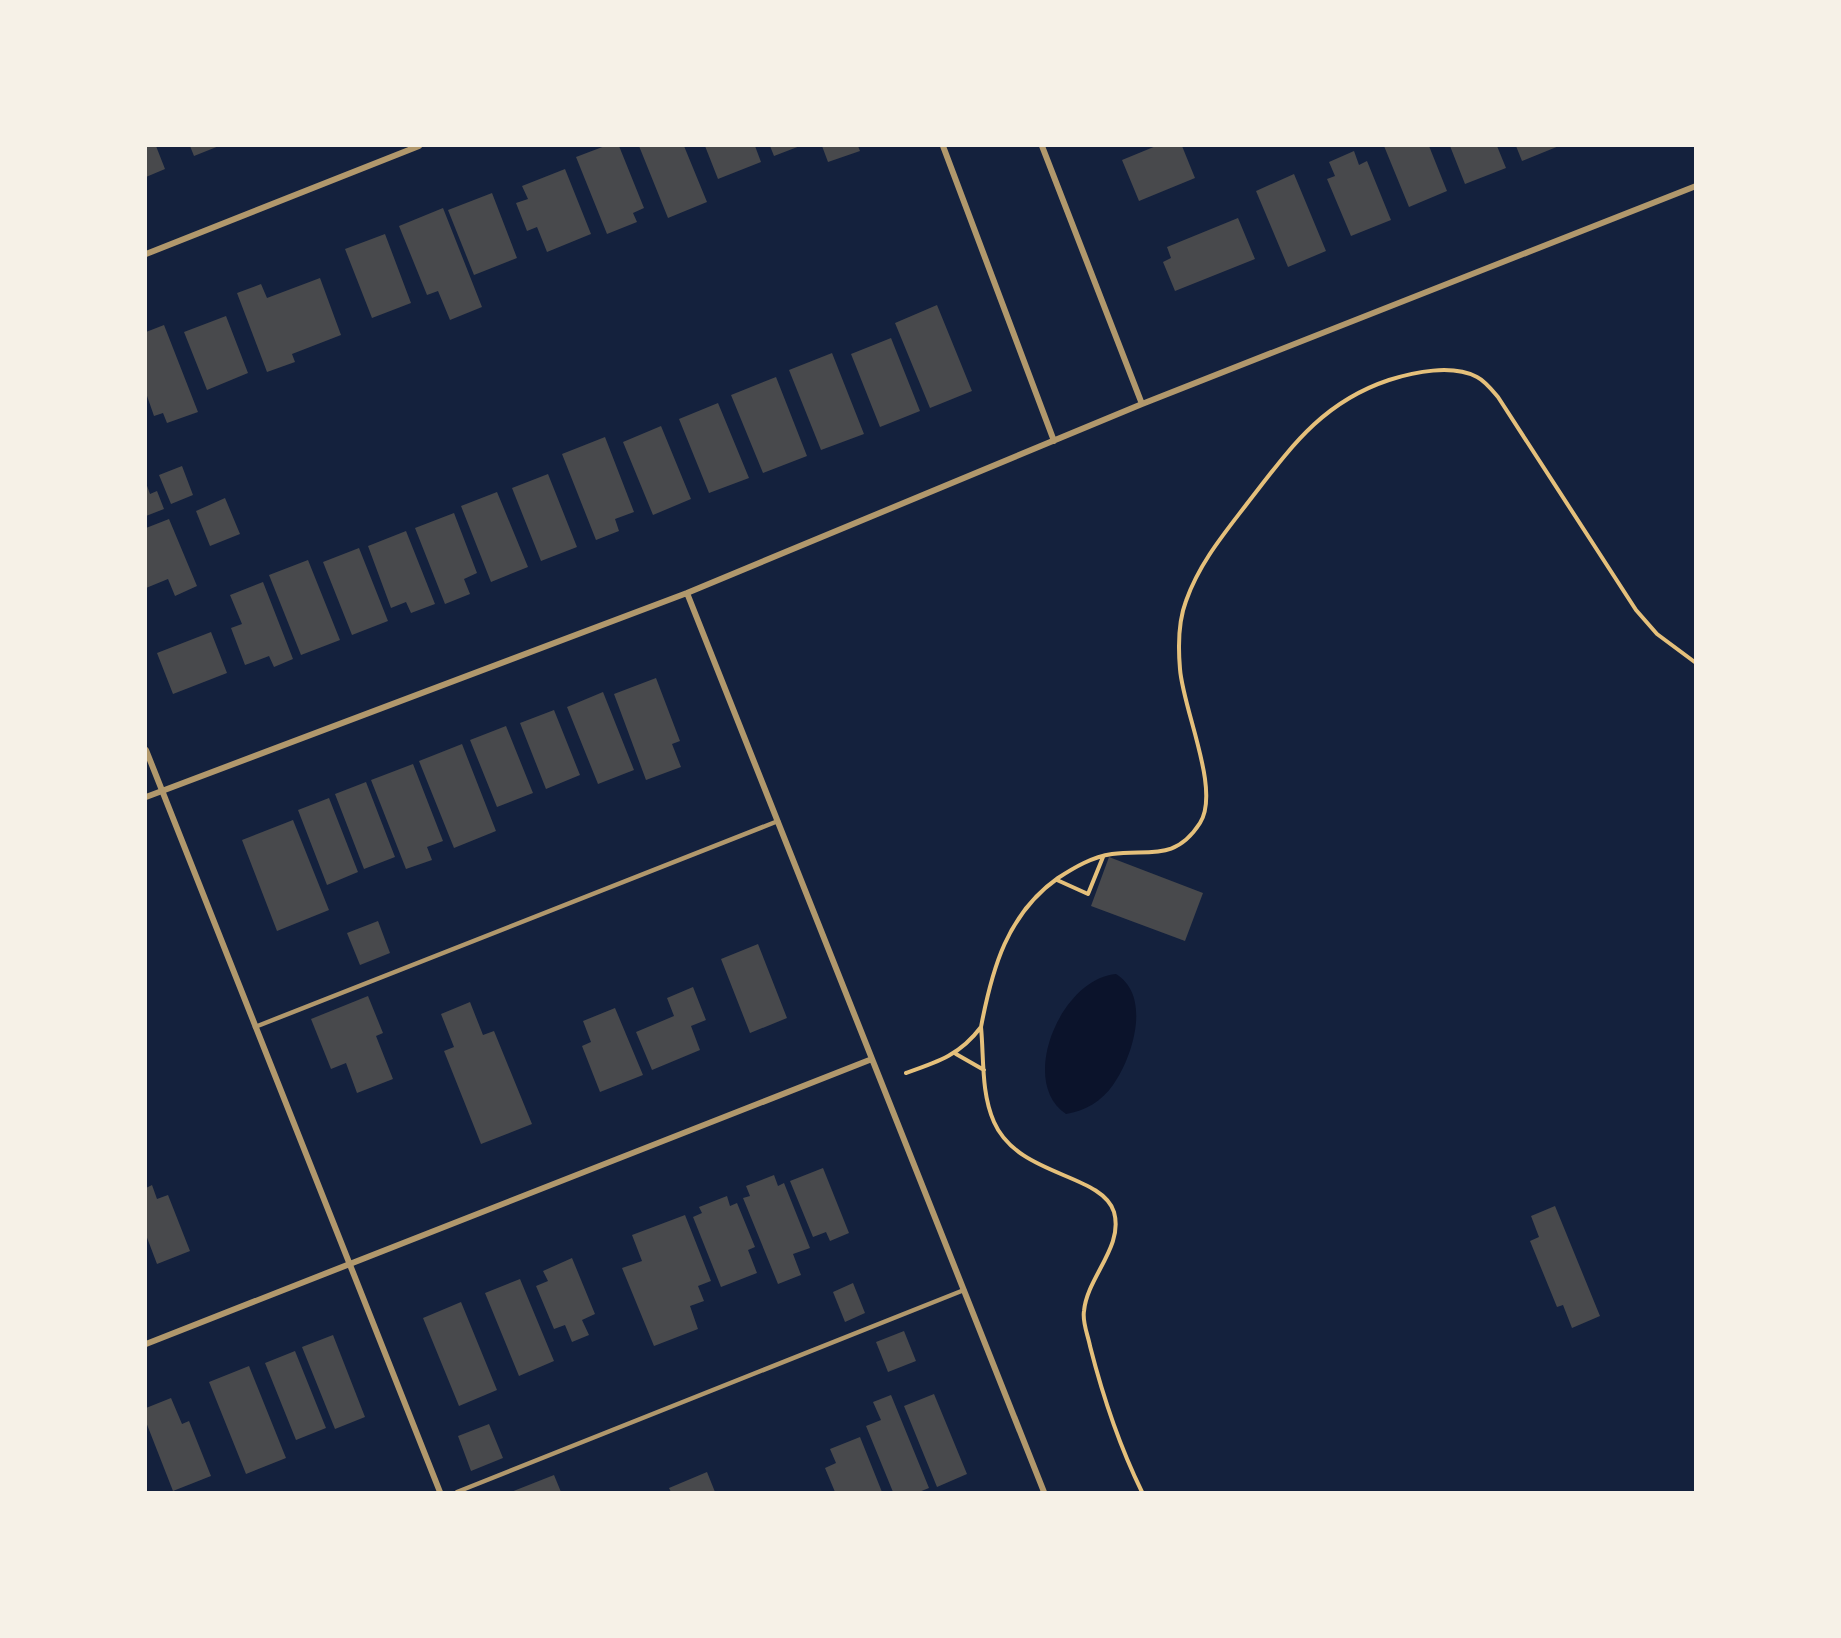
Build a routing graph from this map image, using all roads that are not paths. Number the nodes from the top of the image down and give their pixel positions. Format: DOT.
graph roads {
  1 [pos="419,146"];
  2 [pos="943,146"];
  3 [pos="1042,146"];
  4 [pos="1695,186"];
  5 [pos="146,254"];
  6 [pos="1142,404"];
  7 [pos="1054,441"];
  8 [pos="687,592"];
  9 [pos="146,750"];
  10 [pos="162,790"];
  11 [pos="146,797"];
  12 [pos="778,820"];
  13 [pos="255,1027"];
  14 [pos="872,1059"];
  15 [pos="349,1265"];
  16 [pos="964,1290"];
  17 [pos="146,1344"];
  18 [pos="440,1492"];
  19 [pos="457,1492"];
  20 [pos="1044,1492"];
  1 -- 5 [label="street"];
  2 -- 7 [label="street"];
  3 -- 6 [label="street"];
  4 -- 6 [label="street"];
  6 -- 7 [label="street"];
  7 -- 8 [label="street"];
  8 -- 10 [label="street"];
  8 -- 12 [label="street"];
  9 -- 10 [label="street"];
  10 -- 11 [label="street"];
  10 -- 13 [label="street"];
  12 -- 13 [label="lane"];
  12 -- 14 [label="street"];
  13 -- 15 [label="street"];
  14 -- 15 [label="street"];
  14 -- 16 [label="street"];
  15 -- 17 [label="street"];
  15 -- 18 [label="street"];
  16 -- 19 [label="lane"];
  16 -- 20 [label="street"];
}
